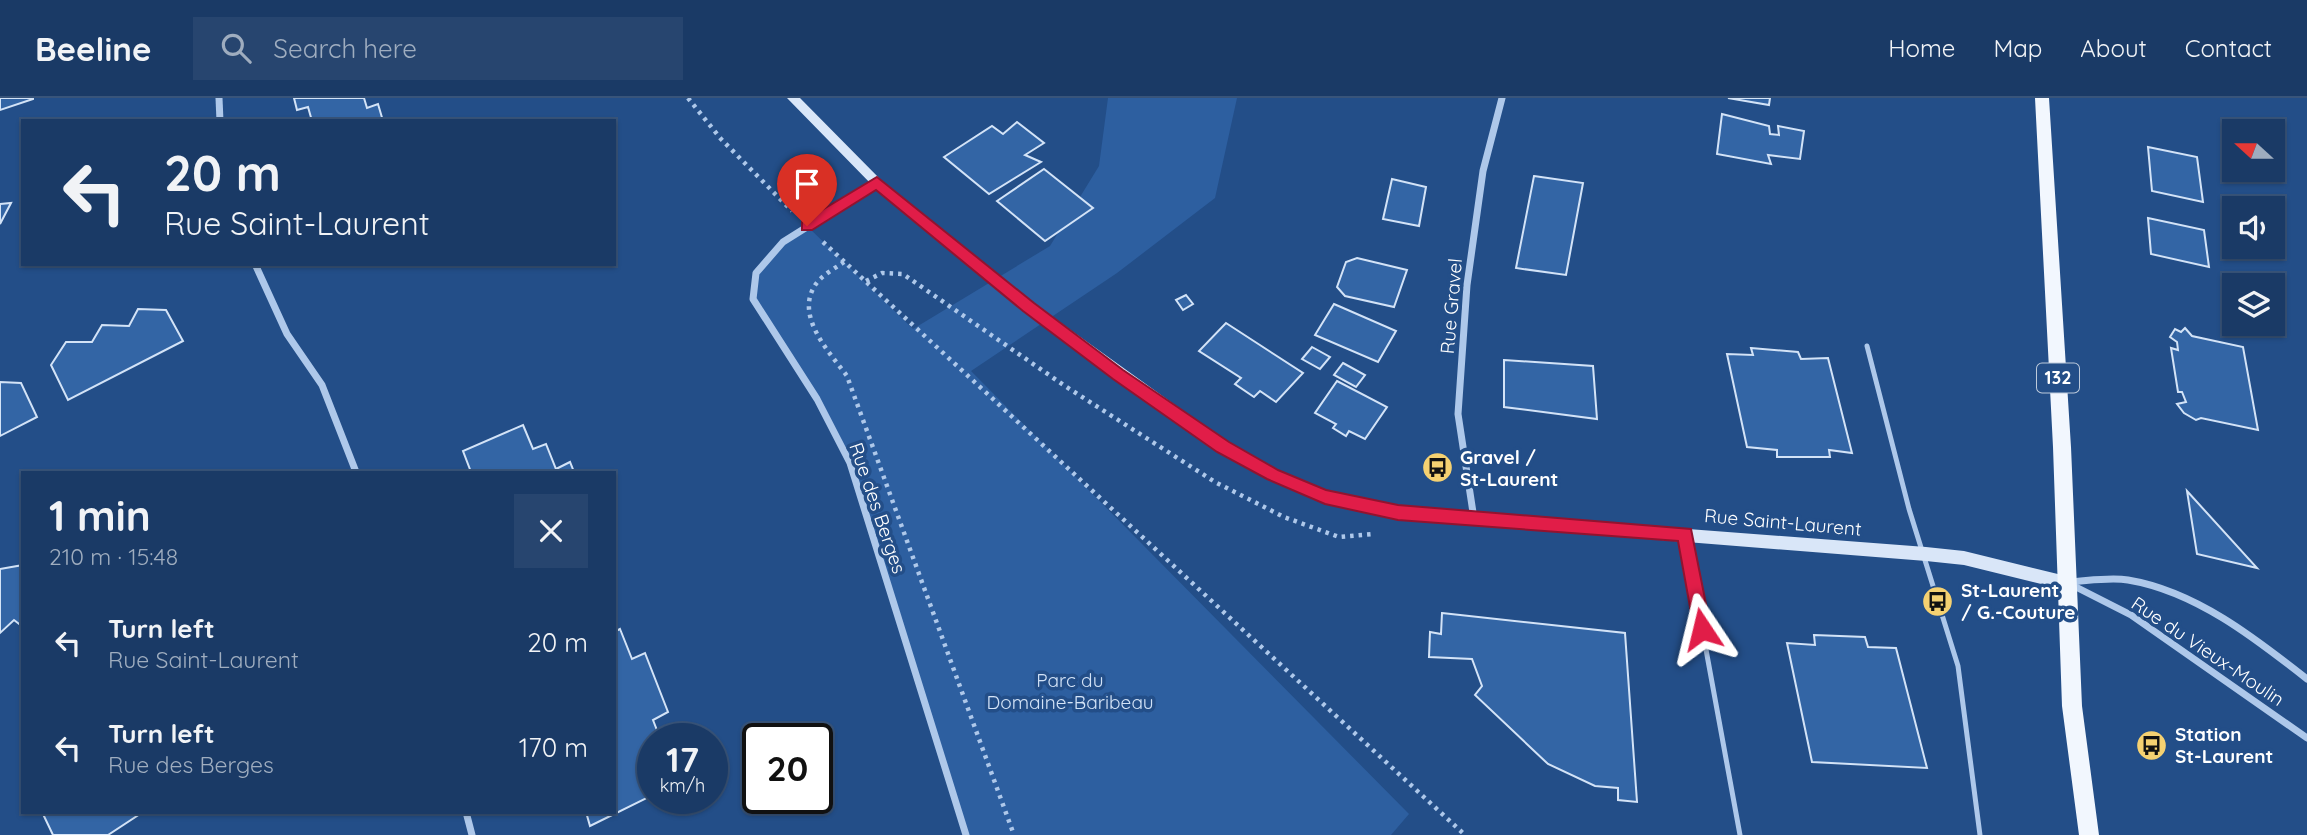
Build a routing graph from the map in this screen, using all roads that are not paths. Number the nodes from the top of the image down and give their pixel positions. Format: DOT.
graph roads {
  1 [pos="219,98"];
  2 [pos="793,98"];
  3 [pos="1502,98"];
  4 [pos="2042,98"];
  5 [pos="220,119"];
  6 [pos="877,183"];
  7 [pos="256,266"];
  8 [pos="1867,346"];
  9 [pos="356,471"];
  10 [pos="1474,519"];
  11 [pos="1685,534"];
  12 [pos="1926,554"];
  13 [pos="2066,583"];
  14 [pos="2307,679"];
  15 [pos="2307,738"];
  16 [pos="467,814"];
  17 [pos="472,835"];
  18 [pos="966,835"];
  19 [pos="1740,835"];
  20 [pos="1980,835"];
  21 [pos="2089,835"];
  1 -- 5 [label="street"];
  2 -- 6 [label="street, Rue Saint-Laurent"];
  3 -- 10 [label="street, Rue Gravel"];
  4 -- 13 [label="main road, 132"];
  6 -- 10 [label="street, Rue Saint-Laurent"];
  6 -- 18 [label="street, Rue des Berges"];
  7 -- 9 [label="street"];
  8 -- 12 [label="lane"];
  10 -- 11 [label="street, Rue Saint-Laurent"];
  11 -- 12 [label="street, Rue Saint-Laurent"];
  11 -- 19 [label="lane"];
  12 -- 13 [label="street, Rue Saint-Laurent"];
  12 -- 20 [label="lane"];
  13 -- 14 [label="street, Rue du Vieux-Moulin"];
  13 -- 15 [label="street, Rue du Vieux-Moulin"];
  13 -- 21 [label="main road, 132"];
  16 -- 17 [label="street"];
}
